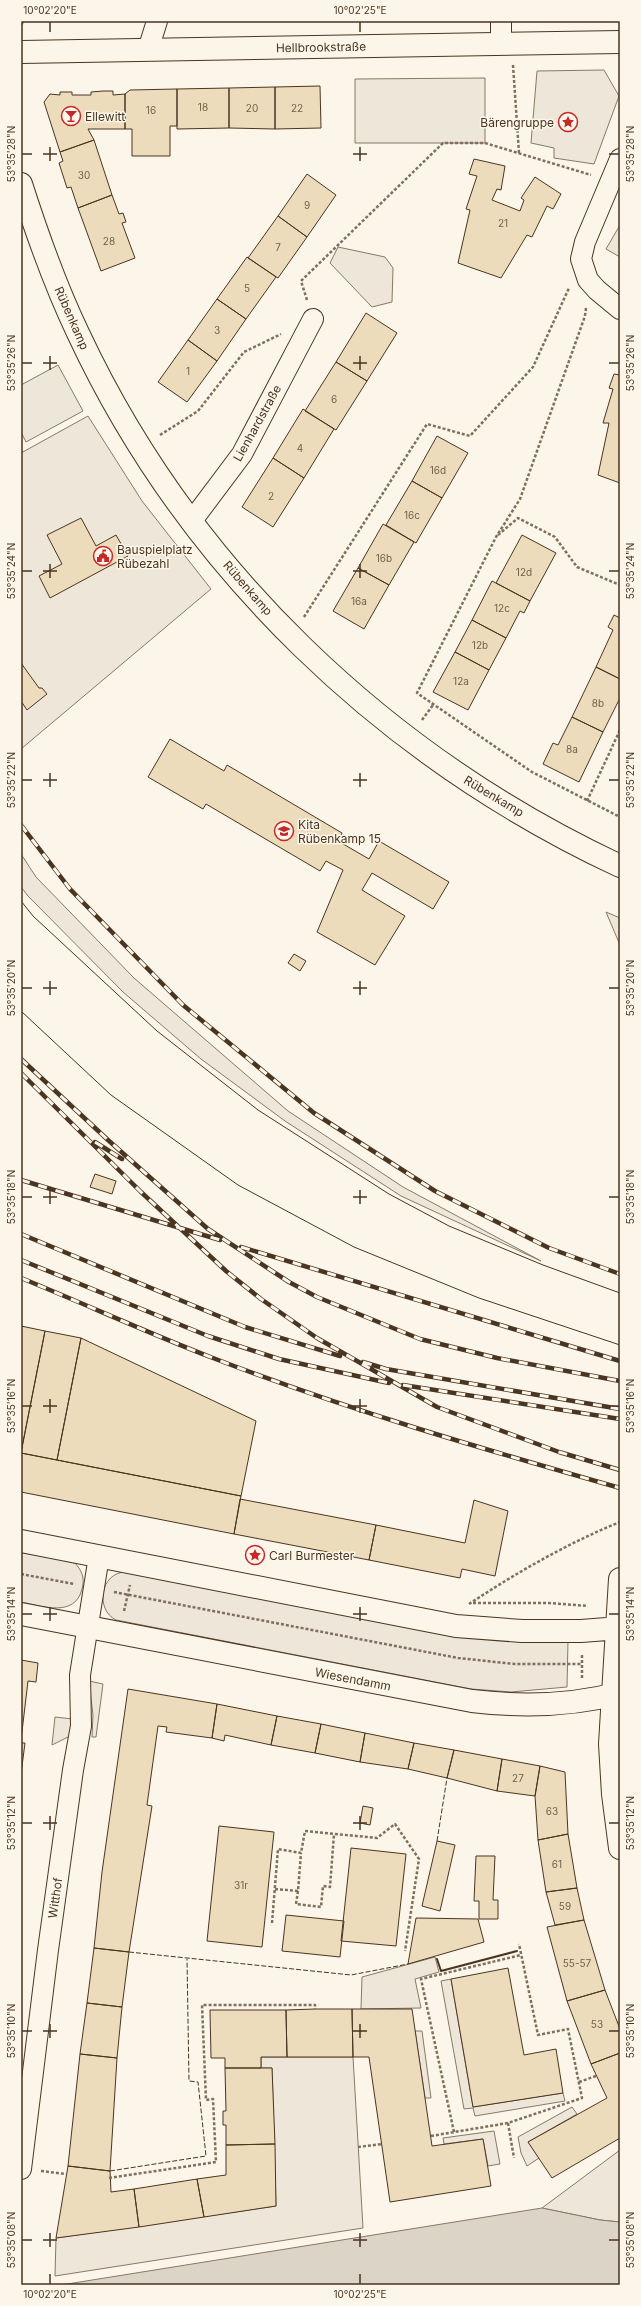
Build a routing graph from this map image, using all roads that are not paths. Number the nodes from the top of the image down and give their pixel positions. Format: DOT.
graph roads {
  1 [pos="157,21"];
  2 [pos="501,21"];
  3 [pos="620,42"];
  4 [pos="507,44"];
  5 [pos="148,50"];
  6 [pos="21,52"];
  7 [pos="620,159"];
  8 [pos="21,184"];
  9 [pos="620,309"];
  10 [pos="313,319"];
  11 [pos="191,522"];
  12 [pos="620,866"];
  13 [pos="21,1541"];
  14 [pos="99,1556"];
  15 [pos="620,1579"];
  16 [pos="21,1614"];
  17 [pos="87,1627"];
  18 [pos="618,1628"];
  19 [pos="616,1694"];
  20 [pos="620,1848"];
  21 [pos="28,2058"];
  22 [pos="21,2169"];
  1 -- 5 [label="street"];
  2 -- 4 [label="street"];
  3 -- 4 [label="street, Hellbrookstraße"];
  4 -- 5 [label="street, Hellbrookstraße"];
  5 -- 6 [label="street, Hellbrookstraße"];
  7 -- 9 [label="street"];
  8 -- 11 [label="street, Rübenkamp"];
  10 -- 11 [label="street, Lienhardstraße"];
  11 -- 12 [label="street, Rübenkamp"];
  13 -- 14 [label="street"];
  14 -- 17 [label="street"];
  14 -- 18 [label="street"];
  15 -- 18 [label="street"];
  16 -- 17 [label="street, Wiesendamm"];
  17 -- 19 [label="street, Wiesendamm"];
  17 -- 21 [label="street, Witthof"];
  18 -- 19 [label="street"];
  19 -- 20 [label="street"];
  21 -- 22 [label="street, Witthof"];
}
